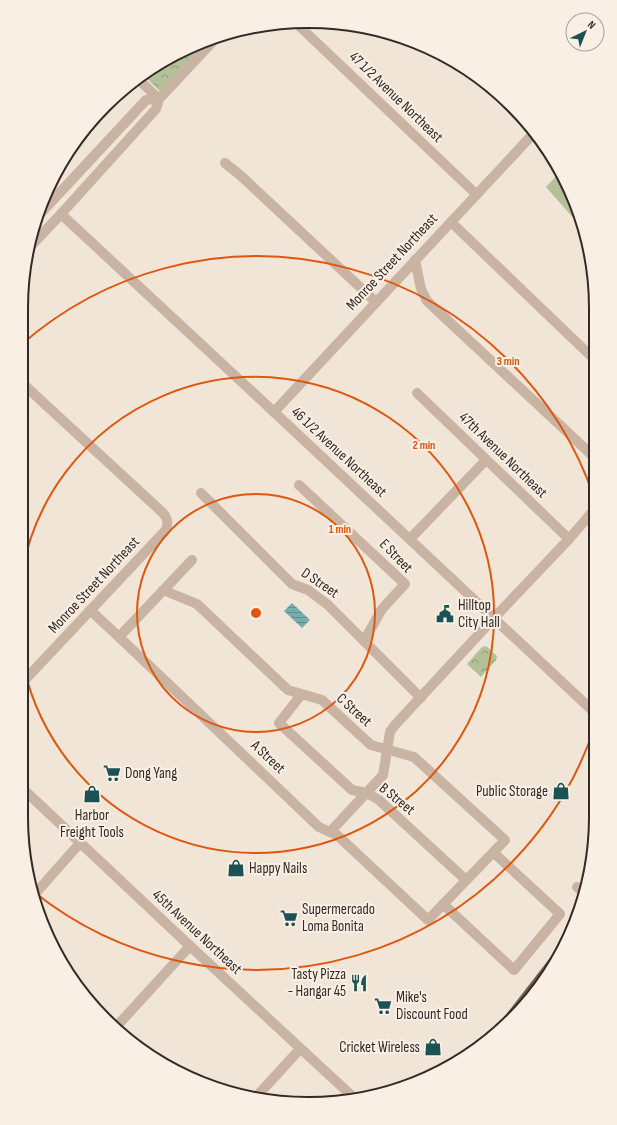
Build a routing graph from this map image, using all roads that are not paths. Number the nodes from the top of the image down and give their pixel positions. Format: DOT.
graph roads {
  1 [pos="302,28"];
  2 [pos="208,47"];
  3 [pos="143,83"];
  4 [pos="159,98"];
  5 [pos="530,137"];
  6 [pos="225,163"];
  7 [pos="476,194"];
  8 [pos="47,206"];
  9 [pos="61,214"];
  10 [pos="451,222"];
  11 [pos="37,238"];
  12 [pos="415,260"];
  13 [pos="376,302"];
  14 [pos="589,354"];
  15 [pos="28,388"];
  16 [pos="417,393"];
  17 [pos="274,412"];
  18 [pos="589,451"];
  19 [pos="486,460"];
  20 [pos="299,484"];
  21 [pos="201,493"];
  22 [pos="589,516"];
  23 [pos="410,539"];
  24 [pos="569,539"];
  25 [pos="192,560"];
  26 [pos="163,590"];
  27 [pos="90,610"];
  28 [pos="494,618"];
  29 [pos="119,637"];
  30 [pos="364,641"];
  31 [pos="28,676"];
  32 [pos="301,694"];
  33 [pos="421,698"];
  34 [pos="589,707"];
  35 [pos="387,750"];
  36 [pos="367,793"];
  37 [pos="28,794"];
  38 [pos="330,832"];
  39 [pos="80,843"];
  40 [pos="494,853"];
  41 [pos="466,880"];
  42 [pos="38,890"];
  43 [pos="443,904"];
  44 [pos="190,946"];
  45 [pos="120,1023"];
  46 [pos="300,1049"];
  47 [pos="260,1093"];
  48 [pos="350,1094"];
  1 -- 7 [label="street, 47 1/2 Avenue Northeast"];
  2 -- 4 [label="street"];
  3 -- 4 [label="street"];
  4 -- 8 [label="street"];
  4 -- 9 [label="street"];
  5 -- 7 [label="street, Monroe Street Northeast"];
  6 -- 13 [label="street"];
  7 -- 10 [label="street, Monroe Street Northeast"];
  9 -- 11 [label="street"];
  9 -- 17 [label="street, 46 1/2 Avenue Northeast"];
  10 -- 12 [label="street, Monroe Street Northeast"];
  10 -- 14 [label="street"];
  12 -- 13 [label="street, Monroe Street Northeast"];
  12 -- 18 [label="street"];
  13 -- 17 [label="street, Monroe Street Northeast"];
  15 -- 27 [label="street, Monroe Street Northeast"];
  16 -- 19 [label="street, 47th Avenue Northeast"];
  17 -- 23 [label="street, 46 1/2 Avenue Northeast"];
  19 -- 23 [label="street"];
  19 -- 24 [label="street, 47th Avenue Northeast"];
  20 -- 30 [label="street, E Street"];
  21 -- 30 [label="street, D Street"];
  22 -- 24 [label="street"];
  23 -- 28 [label="street, 46 1/2 Avenue Northeast"];
  24 -- 28 [label="street"];
  25 -- 26 [label="street"];
  26 -- 29 [label="street"];
  26 -- 32 [label="street, C Street"];
  27 -- 29 [label="street, A Street"];
  27 -- 31 [label="street, Monroe Street Northeast"];
  28 -- 33 [label="street"];
  28 -- 34 [label="street, 46 1/2 Avenue Northeast"];
  29 -- 38 [label="street, A Street"];
  30 -- 33 [label="street, D Street"];
  32 -- 35 [label="street, C Street"];
  32 -- 36 [label="street, B Street"];
  33 -- 35 [label="street"];
  35 -- 36 [label="street"];
  35 -- 40 [label="street, C Street"];
  36 -- 38 [label="street"];
  36 -- 41 [label="street, B Street"];
  37 -- 39 [label="street, 45th Avenue Northeast"];
  38 -- 43 [label="street, A Street"];
  39 -- 42 [label="street"];
  39 -- 44 [label="street, 45th Avenue Northeast"];
  40 -- 41 [label="street"];
  40 -- 43 [label="street"];
  41 -- 43 [label="street"];
  44 -- 45 [label="street"];
  44 -- 46 [label="street, 45th Avenue Northeast"];
  46 -- 47 [label="street"];
  46 -- 48 [label="street, 45th Avenue Northeast"];
}
